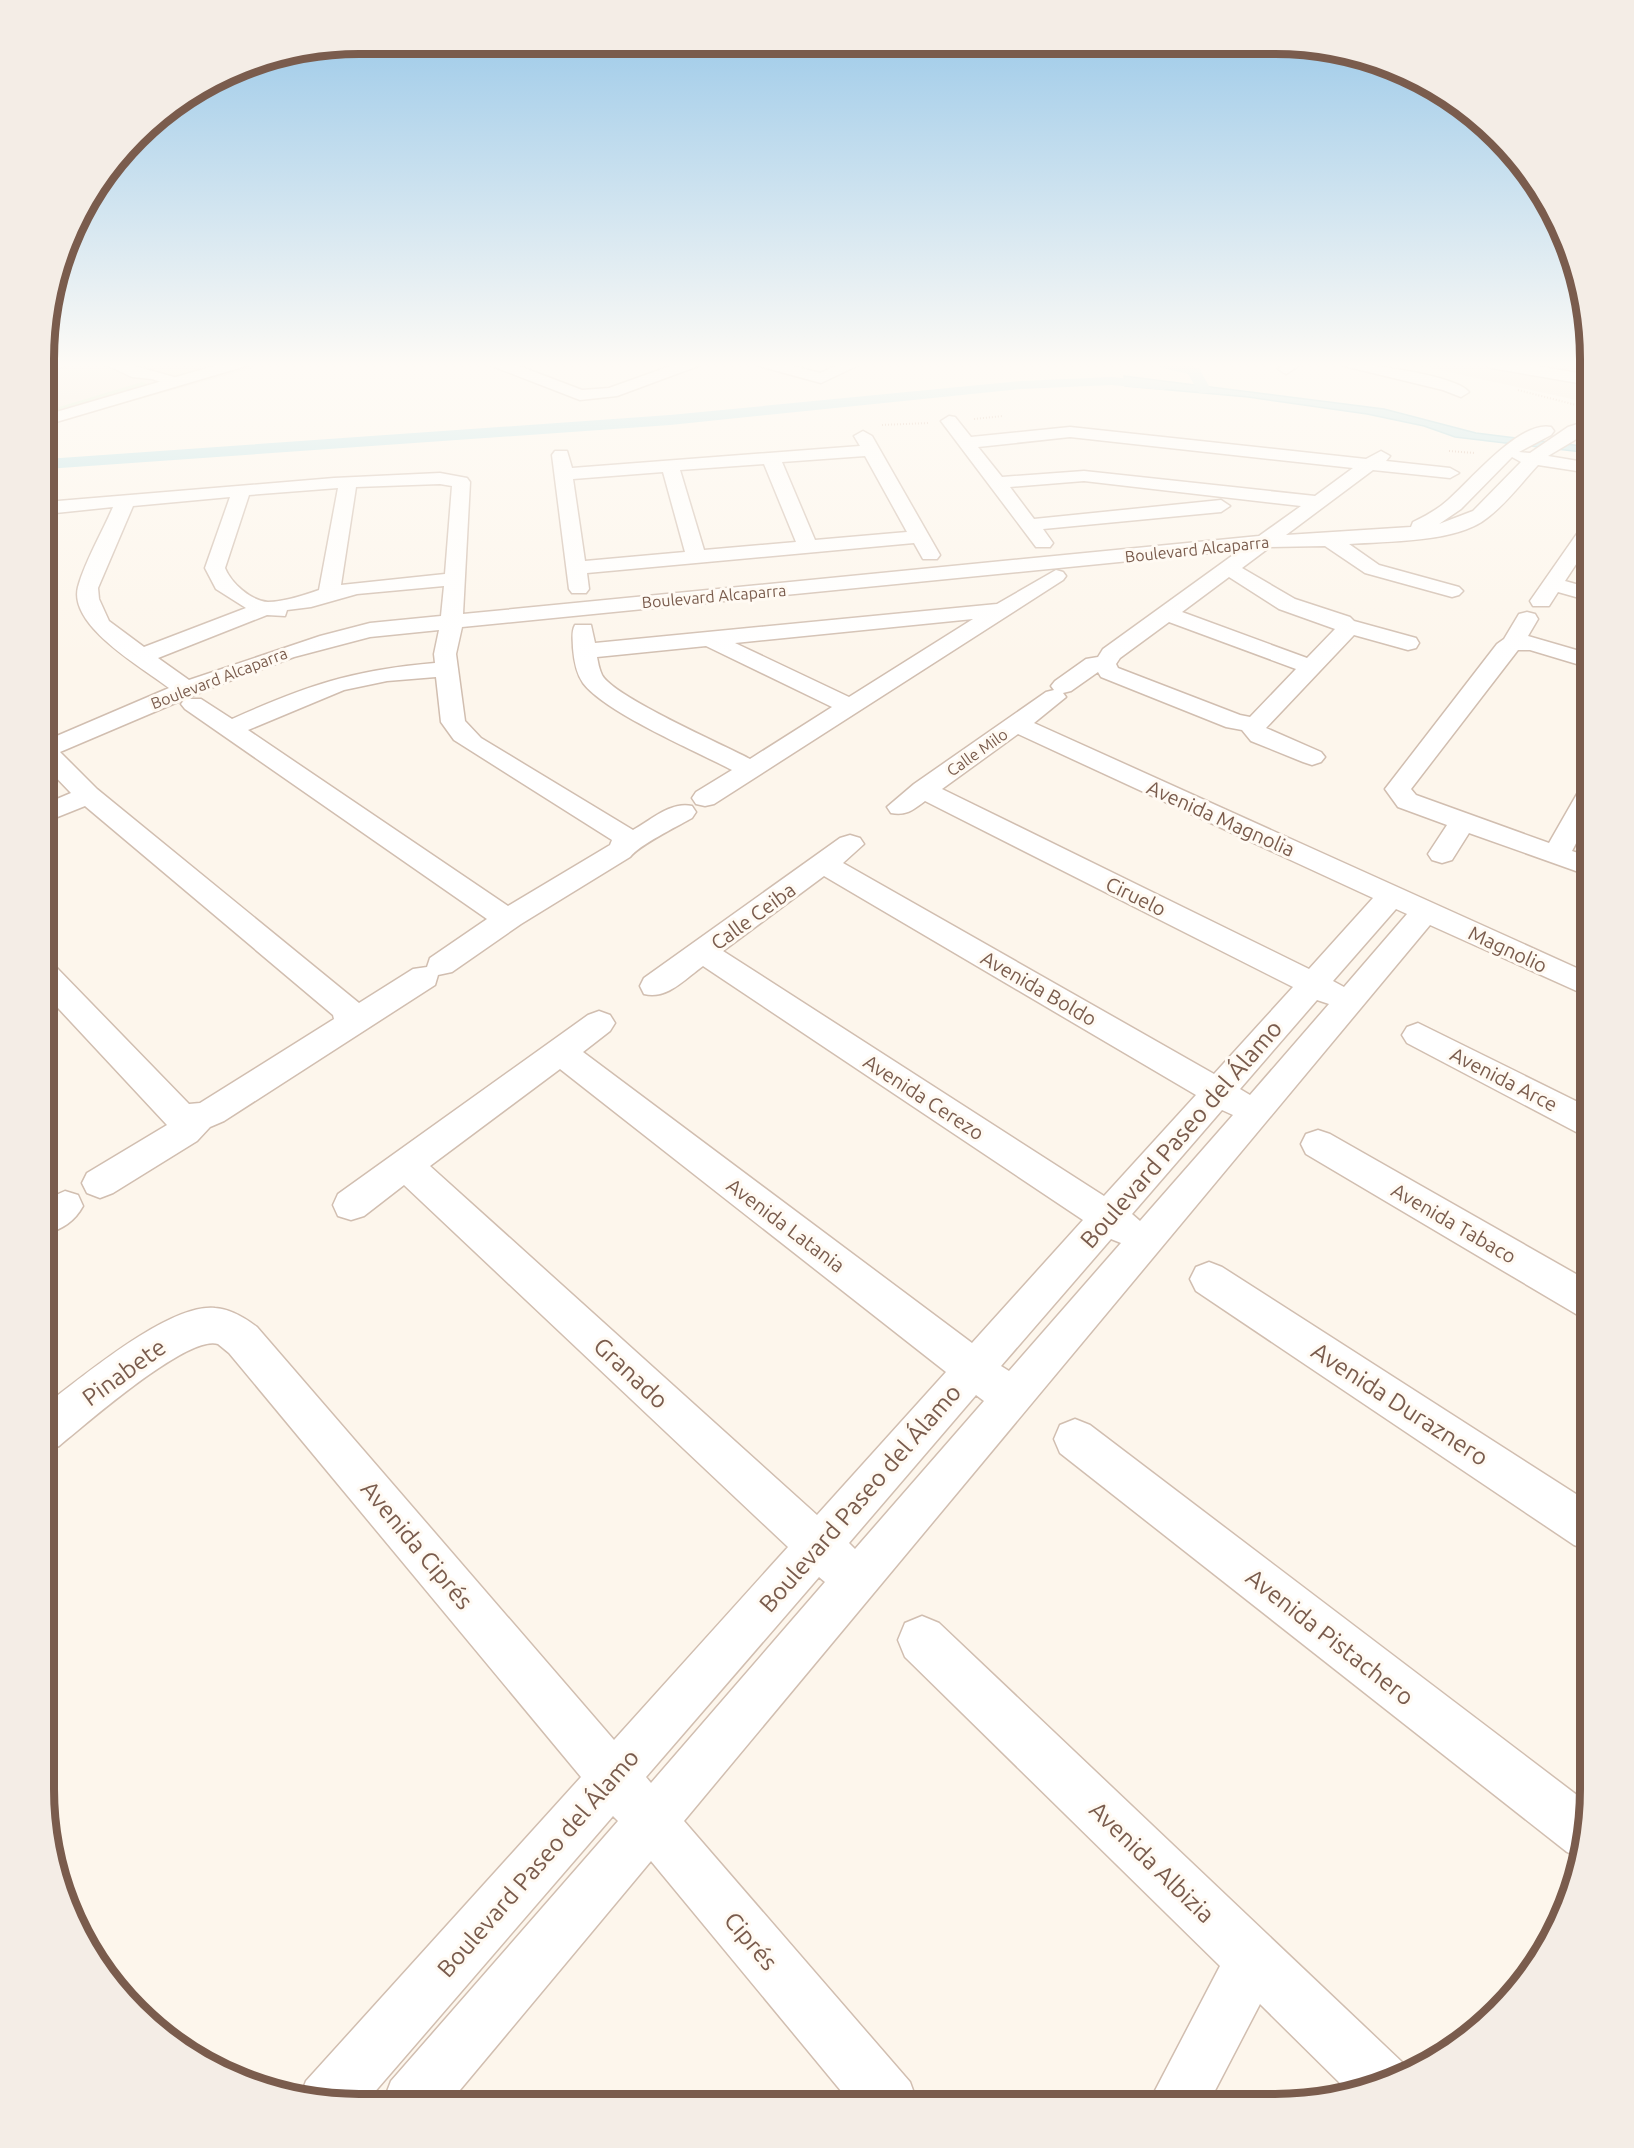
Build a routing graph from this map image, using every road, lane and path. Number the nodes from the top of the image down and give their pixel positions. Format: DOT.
graph roads {
  1 [pos="705,463"];
  2 [pos="773,463"];
  3 [pos="878,463"];
  4 [pos="982,463"];
  5 [pos="1371,463"];
  6 [pos="1383,463"];
  7 [pos="1496,463"];
  8 [pos="1530,463"];
  9 [pos="670,466"];
  10 [pos="1450,472"];
  11 [pos="348,483"];
  12 [pos="997,483"];
  13 [pos="242,492"];
  14 [pos="1285,500"];
  15 [pos="125,502"];
  16 [pos="1319,502"];
  17 [pos="54,507"];
  18 [pos="1029,525"];
  19 [pos="1403,532"];
  20 [pos="920,537"];
  21 [pos="1329,540"];
  22 [pos="1267,541"];
  23 [pos="808,547"];
  24 [pos="1580,547"];
  25 [pos="750,552"];
  26 [pos="696,557"];
  27 [pos="576,568"];
  28 [pos="1057,569"];
  29 [pos="1230,569"];
  30 [pos="940,575"];
  31 [pos="456,579"];
  32 [pos="766,591"];
  33 [pos="1452,591"];
  34 [pos="329,593"];
  35 [pos="1580,594"];
  36 [pos="264,609"];
  37 [pos="1001,610"];
  38 [pos="293,614"];
  39 [pos="1167,614"];
  40 [pos="582,616"];
  41 [pos="1527,619"];
  42 [pos="452,621"];
  43 [pos="1346,626"];
  44 [pos="780,632"];
  45 [pos="709,639"];
  46 [pos="1408,643"];
  47 [pos="1513,643"];
  48 [pos="308,645"];
  49 [pos="586,651"];
  50 [pos="142,656"];
  51 [pos="1580,658"];
  52 [pos="1105,664"];
  53 [pos="1311,667"];
  54 [pos="447,669"];
  55 [pos="190,696"];
  56 [pos="849,706"];
  57 [pos="1016,724"];
  58 [pos="1251,726"];
  59 [pos="230,729"];
  60 [pos="54,747"];
  61 [pos="1312,757"];
  62 [pos="54,759"];
  63 [pos="750,769"];
  64 [pos="923,790"];
  65 [pos="88,795"];
  66 [pos="900,807"];
  67 [pos="54,810"];
  68 [pos="1580,811"];
  69 [pos="1463,821"];
  70 [pos="627,842"];
  71 [pos="850,844"];
  72 [pos="1442,854"];
  73 [pos="1556,854"];
  74 [pos="1580,863"];
  75 [pos="824,864"];
  76 [pos="1409,903"];
  77 [pos="511,917"];
  78 [pos="703,952"];
  79 [pos="1580,981"];
  80 [pos="54,984"];
  81 [pos="655,986"];
  82 [pos="1331,993"];
  83 [pos="351,1021"];
  84 [pos="599,1023"];
  85 [pos="1418,1035"];
  86 [pos="560,1052"];
  87 [pos="1218,1092"];
  88 [pos="1255,1113"];
  89 [pos="198,1118"];
  90 [pos="1580,1119"];
  91 [pos="1318,1143"];
  92 [pos="406,1165"];
  93 [pos="100,1183"];
  94 [pos="351,1205"];
  95 [pos="1107,1218"];
  96 [pos="1145,1242"];
  97 [pos="1209,1279"];
  98 [pos="1580,1296"];
  99 [pos="211,1325"];
  100 [pos="974,1368"];
  101 [pos="1012,1398"];
  102 [pos="54,1425"];
  103 [pos="1075,1439"];
  104 [pos="1580,1522"];
  105 [pos="818,1545"];
  106 [pos="856,1580"];
  107 [pos="922,1640"];
  108 [pos="614,1778"];
  109 [pos="651,1822"];
  110 [pos="1577,1828"];
  111 [pos="1253,1960"];
  112 [pos="1375,2077"];
  113 [pos="335,2093"];
  114 [pos="419,2094"];
  115 [pos="880,2094"];
  116 [pos="1182,2094"];
  1 -- 9 [label="street"];
  2 -- 23 [label="street"];
  3 -- 20 [label="street"];
  4 -- 12 [label="street"];
  5 -- 16 [label="street"];
  6 -- 10 [label="street"];
  7 -- 19 [label="street, Boulevard Alcaparra"];
  8 -- 19 [label="street, Boulevard Alcaparra"];
  9 -- 26 [label="street"];
  9 -- 27 [label="street"];
  11 -- 13 [label="street"];
  11 -- 31 [label="street"];
  11 -- 34 [label="street"];
  12 -- 14 [label="street"];
  12 -- 18 [label="street"];
  13 -- 15 [label="street"];
  13 -- 36 [label="street"];
  14 -- 16 [label="street"];
  14 -- 18 [label="street"];
  15 -- 17 [label="street"];
  15 -- 50 [label="street"];
  16 -- 22 [label="street"];
  18 -- 28 [label="street"];
  19 -- 21 [label="street, Boulevard Alcaparra"];
  20 -- 23 [label="street"];
  20 -- 30 [label="street"];
  21 -- 22 [label="street, Boulevard Alcaparra"];
  21 -- 33 [label="street"];
  22 -- 28 [label="street, Boulevard Alcaparra"];
  22 -- 29 [label="street"];
  23 -- 25 [label="street"];
  24 -- 35 [label="street"];
  25 -- 26 [label="street"];
  25 -- 32 [label="street"];
  26 -- 27 [label="street"];
  27 -- 40 [label="street"];
  28 -- 30 [label="street, Boulevard Alcaparra"];
  28 -- 37 [label="street"];
  29 -- 39 [label="street"];
  29 -- 43 [label="street"];
  30 -- 32 [label="street, Boulevard Alcaparra"];
  31 -- 34 [label="street"];
  31 -- 42 [label="street"];
  32 -- 40 [label="street, Boulevard Alcaparra"];
  32 -- 44 [label="street"];
  34 -- 36 [label="street"];
  34 -- 38 [label="street"];
  36 -- 38 [label="street"];
  36 -- 50 [label="street"];
  37 -- 44 [label="street"];
  37 -- 56 [label="street"];
  38 -- 48 [label="street"];
  39 -- 52 [label="street"];
  39 -- 53 [label="street"];
  40 -- 42 [label="street, Boulevard Alcaparra"];
  40 -- 49 [label="street"];
  41 -- 47 [label="street"];
  42 -- 48 [label="street, Boulevard Alcaparra"];
  42 -- 54 [label="street"];
  43 -- 46 [label="street"];
  43 -- 53 [label="street"];
  44 -- 45 [label="street"];
  45 -- 49 [label="street"];
  45 -- 56 [label="street"];
  47 -- 51 [label="street"];
  47 -- 69 [label="street"];
  48 -- 55 [label="street, Boulevard Alcaparra"];
  49 -- 63 [label="street"];
  50 -- 55 [label="street"];
  52 -- 57 [label="street, Calle Milo"];
  52 -- 58 [label="street"];
  53 -- 58 [label="street"];
  54 -- 59 [label="street"];
  54 -- 70 [label="street"];
  55 -- 59 [label="street"];
  55 -- 60 [label="street, Boulevard Alcaparra"];
  56 -- 63 [label="street"];
  57 -- 64 [label="street, Calle Milo"];
  57 -- 76 [label="street, Avenida Magnolia"];
  58 -- 61 [label="street"];
  59 -- 77 [label="street"];
  62 -- 65 [label="street"];
  63 -- 70 [label="street"];
  64 -- 66 [label="street, Calle Milo"];
  64 -- 82 [label="street, Ciruelo"];
  65 -- 67 [label="street"];
  65 -- 83 [label="street"];
  68 -- 73 [label="street"];
  69 -- 72 [label="street"];
  69 -- 73 [label="street"];
  70 -- 77 [label="street"];
  71 -- 75 [label="street, Calle Ceiba"];
  73 -- 74 [label="street"];
  75 -- 78 [label="street, Calle Ceiba"];
  75 -- 87 [label="street, Avenida Boldo"];
  76 -- 79 [label="street, Magnolio"];
  76 -- 82 [label="street, Boulevard Paseo del Álamo"];
  77 -- 83 [label="street"];
  78 -- 81 [label="street, Calle Ceiba"];
  78 -- 95 [label="street, Avenida Cerezo"];
  80 -- 89 [label="street"];
  82 -- 87 [label="street, Boulevard Paseo del Álamo"];
  82 -- 88 [label="street, Boulevard Paseo del Álamo"];
  83 -- 89 [label="street"];
  84 -- 86 [label="street"];
  85 -- 90 [label="street, Avenida Arce"];
  86 -- 92 [label="street"];
  86 -- 100 [label="street, Avenida Latania"];
  87 -- 88 [label="street, Avenida Boldo"];
  87 -- 95 [label="street, Boulevard Paseo del Álamo"];
  88 -- 96 [label="street, Boulevard Paseo del Álamo"];
  89 -- 93 [label="street"];
  91 -- 98 [label="street, Avenida Tabaco"];
  92 -- 94 [label="street"];
  92 -- 105 [label="street, Granado"];
  95 -- 96 [label="street, Avenida Cerezo"];
  95 -- 100 [label="street, Boulevard Paseo del Álamo"];
  96 -- 101 [label="street, Boulevard Paseo del Álamo"];
  97 -- 104 [label="street, Avenida Duraznero"];
  99 -- 102 [label="street, Pinabete"];
  99 -- 108 [label="street, Avenida Ciprés"];
  100 -- 101 [label="street, Avenida Latania"];
  100 -- 105 [label="street, Boulevard Paseo del Álamo"];
  101 -- 106 [label="street, Boulevard Paseo del Álamo"];
  103 -- 110 [label="street, Avenida Pistachero"];
  105 -- 106 [label="street, Granado"];
  105 -- 108 [label="street, Boulevard Paseo del Álamo"];
  106 -- 109 [label="street, Boulevard Paseo del Álamo"];
  107 -- 111 [label="street, Avenida Albizia"];
  108 -- 109 [label="street, Ciprés"];
  108 -- 113 [label="street, Boulevard Paseo del Álamo"];
  109 -- 114 [label="street, Boulevard Paseo del Álamo"];
  109 -- 115 [label="street, Ciprés"];
  111 -- 112 [label="street, Avenida Albizia"];
  111 -- 116 [label="street"];
}
